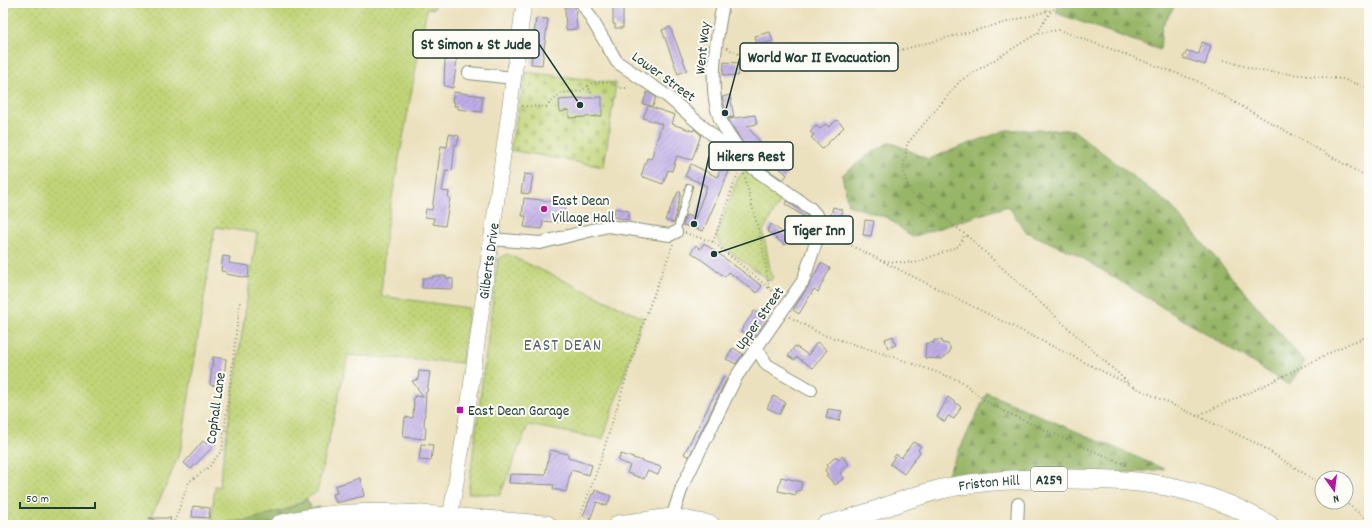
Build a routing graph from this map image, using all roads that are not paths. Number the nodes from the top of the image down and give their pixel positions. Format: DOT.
graph roads {
  1 [pos="524,3"];
  2 [pos="582,3"];
  3 [pos="723,3"];
  4 [pos="469,73"];
  5 [pos="513,78"];
  6 [pos="743,161"];
  7 [pos="690,187"];
  8 [pos="676,232"];
  9 [pos="491,239"];
  10 [pos="757,349"];
  11 [pos="811,390"];
  12 [pos="1018,504"];
  13 [pos="450,518"];
  14 [pos="672,518"];
  15 [pos="494,523"];
  16 [pos="637,524"];
  17 [pos="279,525"];
  18 [pos="547,525"];
  19 [pos="618,525"];
  20 [pos="710,525"];
  21 [pos="826,525"];
  22 [pos="1017,525"];
  23 [pos="1269,525"];
  1 -- 5 [label="street, Gilberts Drive"];
  2 -- 6 [label="street, Lower Street"];
  3 -- 6 [label="street, Went Way"];
  4 -- 5 [label="street"];
  5 -- 9 [label="street, Gilberts Drive"];
  6 -- 10 [label="street, Upper Street"];
  7 -- 8 [label="lane"];
  8 -- 9 [label="street"];
  9 -- 13 [label="street, Gilberts Drive"];
  10 -- 11 [label="street"];
  10 -- 14 [label="street, Upper Street"];
  12 -- 22 [label="street"];
  13 -- 15 [label="main road"];
  13 -- 17 [label="main road"];
  14 -- 16 [label="main road"];
  14 -- 20 [label="main road"];
  15 -- 18 [label="main road"];
  16 -- 19 [label="main road"];
  21 -- 23 [label="main road, Friston Hill / A259"];
}
